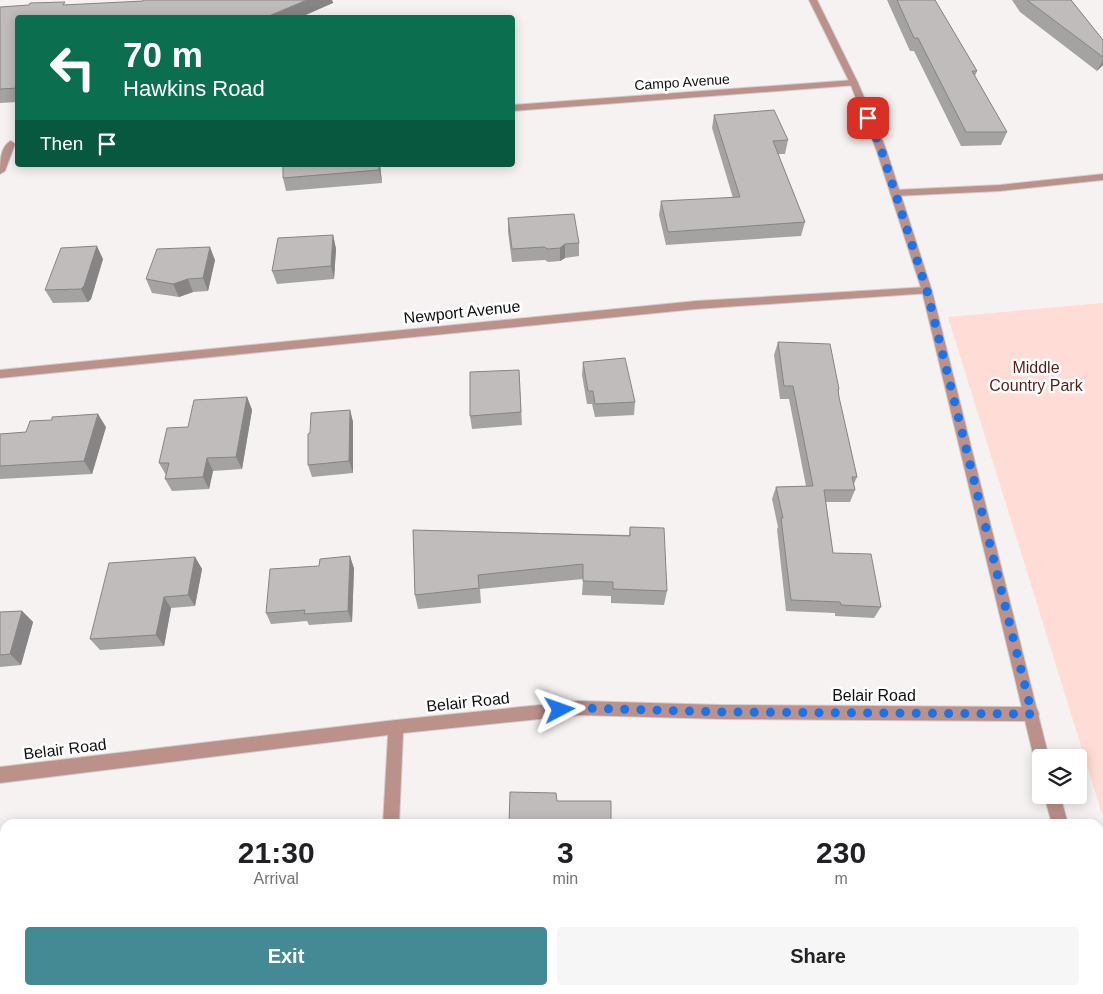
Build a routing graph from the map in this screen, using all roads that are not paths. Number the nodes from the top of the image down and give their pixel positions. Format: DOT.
graph roads {
  1 [pos="814,0"];
  2 [pos="854,83"];
  3 [pos="515,108"];
  4 [pos="14,144"];
  5 [pos="0,145"];
  6 [pos="0,171"];
  7 [pos="1103,177"];
  8 [pos="895,193"];
  9 [pos="927,291"];
  10 [pos="0,374"];
  11 [pos="1032,714"];
  12 [pos="396,727"];
  13 [pos="1040,749"];
  14 [pos="0,775"];
  15 [pos="1054,804"];
  16 [pos="391,819"];
  17 [pos="1059,819"];
  1 -- 2 [label="street"];
  2 -- 3 [label="street, Campo Avenue"];
  2 -- 8 [label="street"];
  4 -- 5 [label="street"];
  4 -- 6 [label="street"];
  7 -- 8 [label="street"];
  8 -- 9 [label="street"];
  9 -- 10 [label="street, Newport Avenue"];
  9 -- 11 [label="street"];
  11 -- 12 [label="street, Belair Road"];
  11 -- 13 [label="street"];
  12 -- 14 [label="street, Belair Road"];
  12 -- 16 [label="street"];
  15 -- 17 [label="street"];
}
